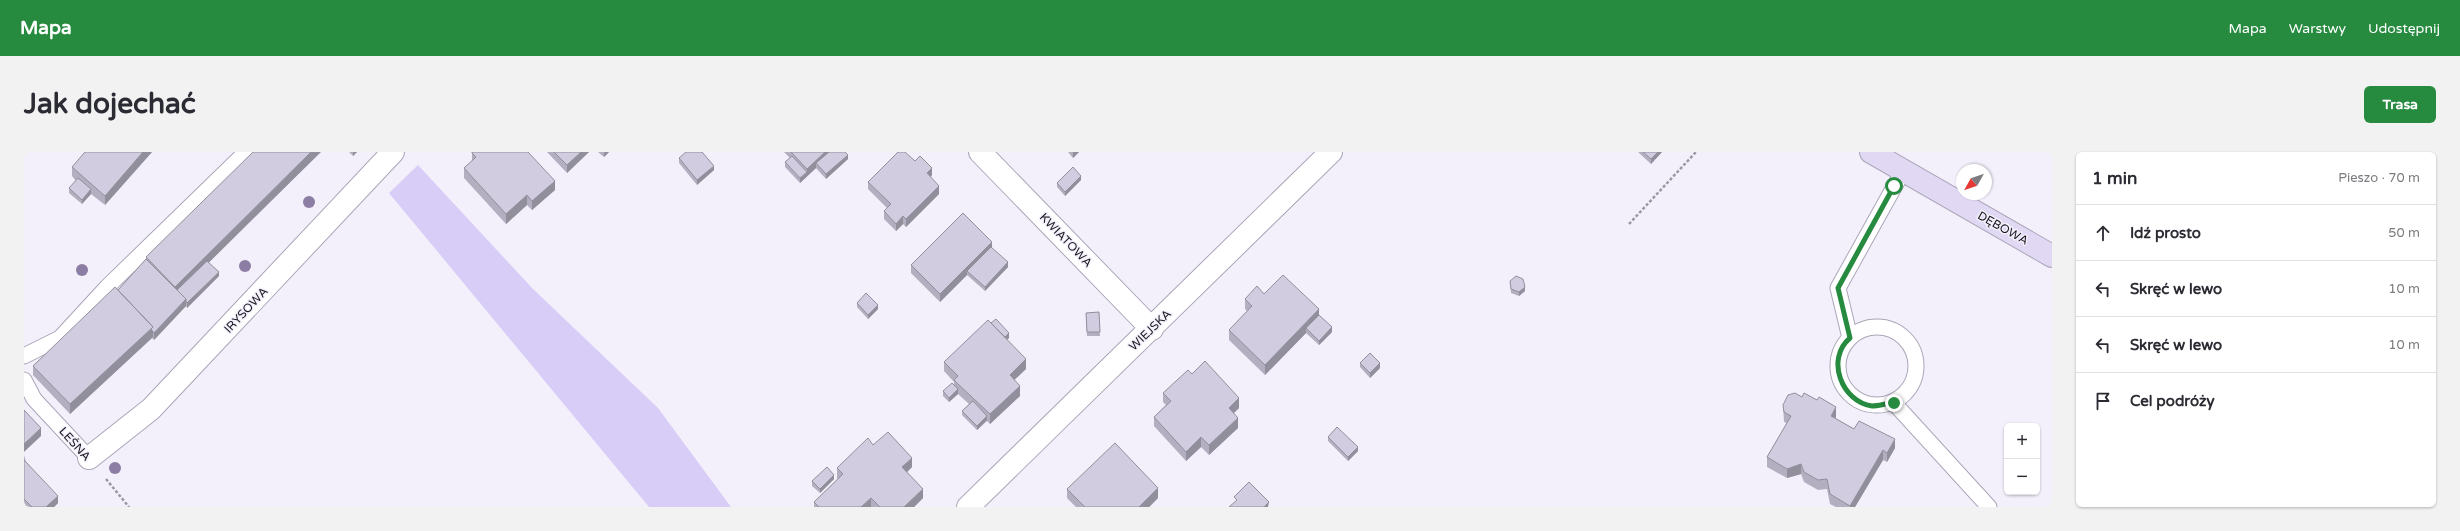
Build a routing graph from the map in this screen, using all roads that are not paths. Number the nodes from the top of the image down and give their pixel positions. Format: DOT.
graph roads {
  1 [pos="246,152"];
  2 [pos="393,152"];
  3 [pos="980,152"];
  4 [pos="1331,152"];
  5 [pos="1871,152"];
  6 [pos="1903,172"];
  7 [pos="2052,256"];
  8 [pos="1152,329"];
  9 [pos="1850,338"];
  10 [pos="24,356"];
  11 [pos="24,380"];
  12 [pos="1894,403"];
  13 [pos="89,458"];
  14 [pos="968,507"];
  15 [pos="1989,507"];
  1 -- 10 [label="lane"];
  2 -- 13 [label="street, IRYSOWA"];
  3 -- 8 [label="street, KWIATOWA"];
  4 -- 8 [label="street, WIEJSKA"];
  5 -- 6 [label="street, DĘBOWA"];
  6 -- 7 [label="street, DĘBOWA"];
  6 -- 9 [label="lane"];
  8 -- 14 [label="street, WIEJSKA"];
  9 -- 12 [label="lane"];
  9 -- 12 [label="lane"];
  11 -- 13 [label="lane, LEŚNA"];
  12 -- 15 [label="lane"];
}
